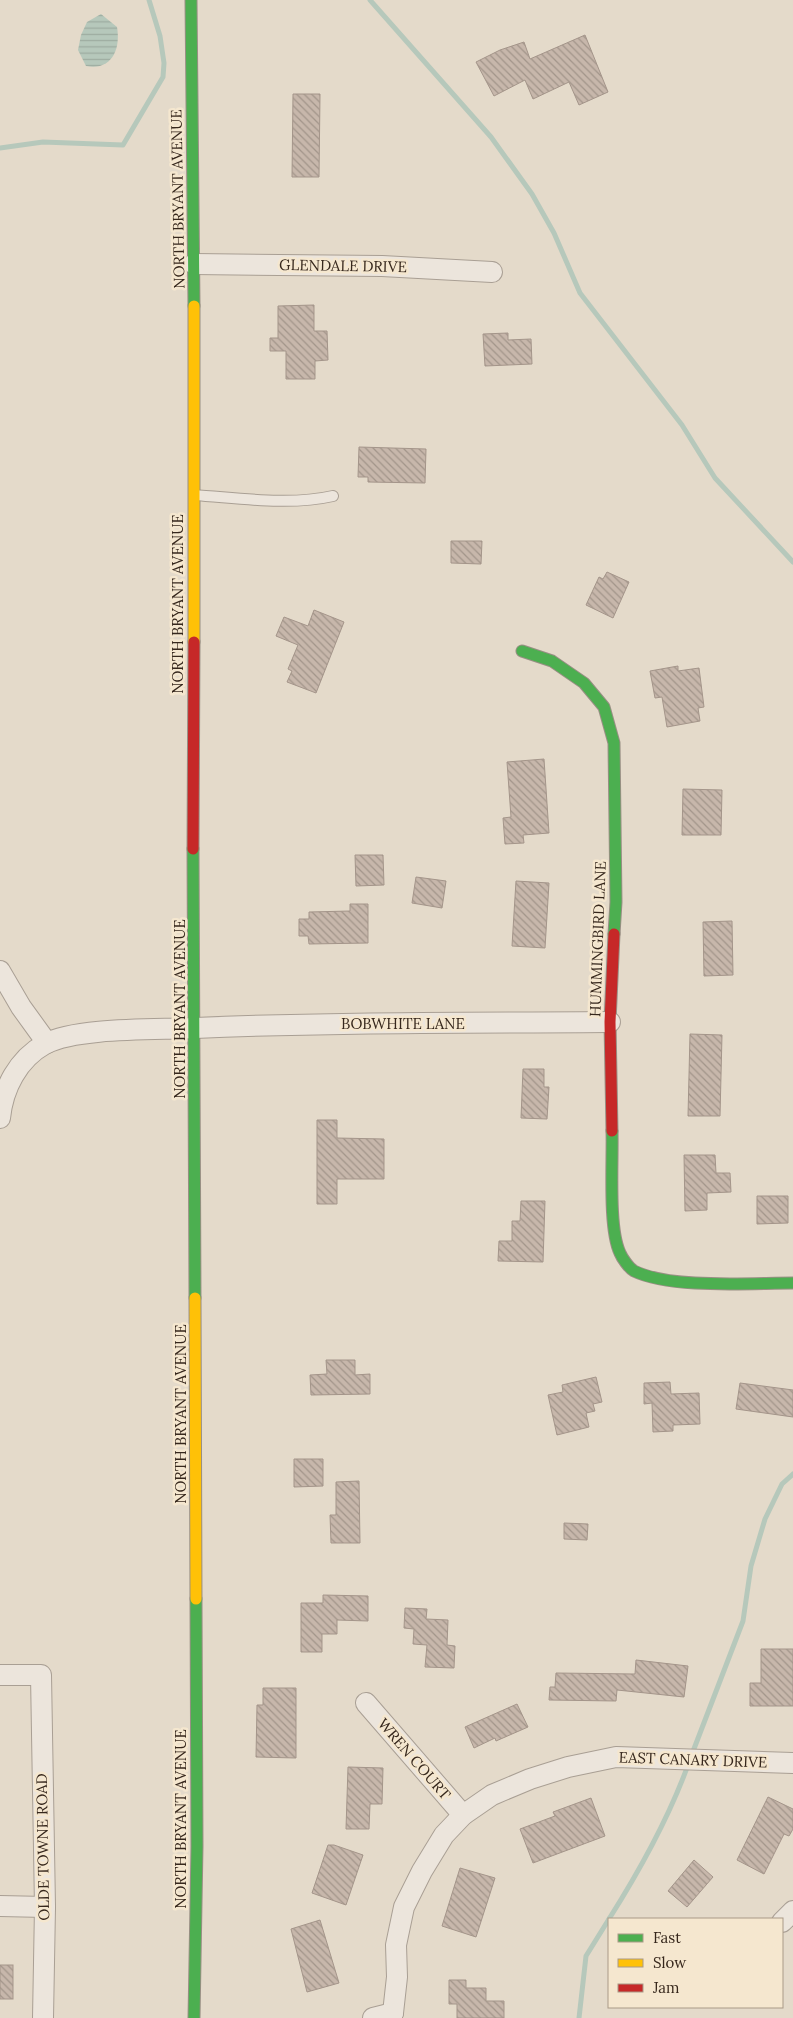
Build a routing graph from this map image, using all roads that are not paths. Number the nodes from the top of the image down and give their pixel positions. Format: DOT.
graph roads {
  1 [pos="191,0"];
  2 [pos="194,264"];
  3 [pos="492,272"];
  4 [pos="193,495"];
  5 [pos="333,496"];
  6 [pos="522,651"];
  7 [pos="0,971"];
  8 [pos="610,1022"];
  9 [pos="196,1028"];
  10 [pos="47,1043"];
  11 [pos="0,1118"];
  12 [pos="793,1283"];
  13 [pos="0,1675"];
  14 [pos="366,1703"];
  15 [pos="793,1763"];
  16 [pos="463,1815"];
  17 [pos="0,1906"];
  18 [pos="45,1907"];
  19 [pos="793,1911"];
  20 [pos="783,1921"];
  21 [pos="395,2015"];
  22 [pos="43,2018"];
  23 [pos="194,2018"];
  24 [pos="373,2018"];
  1 -- 2 [label="street, NORTH BRYANT AVENUE"];
  2 -- 3 [label="street, GLENDALE DRIVE"];
  2 -- 4 [label="street, NORTH BRYANT AVENUE"];
  4 -- 5 [label="lane"];
  4 -- 9 [label="street, NORTH BRYANT AVENUE"];
  6 -- 8 [label="street, HUMMINGBIRD LANE"];
  7 -- 10 [label="street"];
  8 -- 9 [label="street, BOBWHITE LANE"];
  8 -- 12 [label="street, HUMMINGBIRD LANE"];
  9 -- 10 [label="street, BOBWHITE LANE"];
  9 -- 23 [label="street, NORTH BRYANT AVENUE"];
  10 -- 11 [label="street"];
  13 -- 18 [label="street, OLDE TOWNE ROAD"];
  14 -- 16 [label="street, WREN COURT"];
  15 -- 16 [label="street, EAST CANARY DRIVE"];
  16 -- 21 [label="street, EAST CANARY DRIVE"];
  17 -- 18 [label="street"];
  18 -- 22 [label="street, OLDE TOWNE ROAD"];
  19 -- 20 [label="street"];
  21 -- 24 [label="street"];
}
